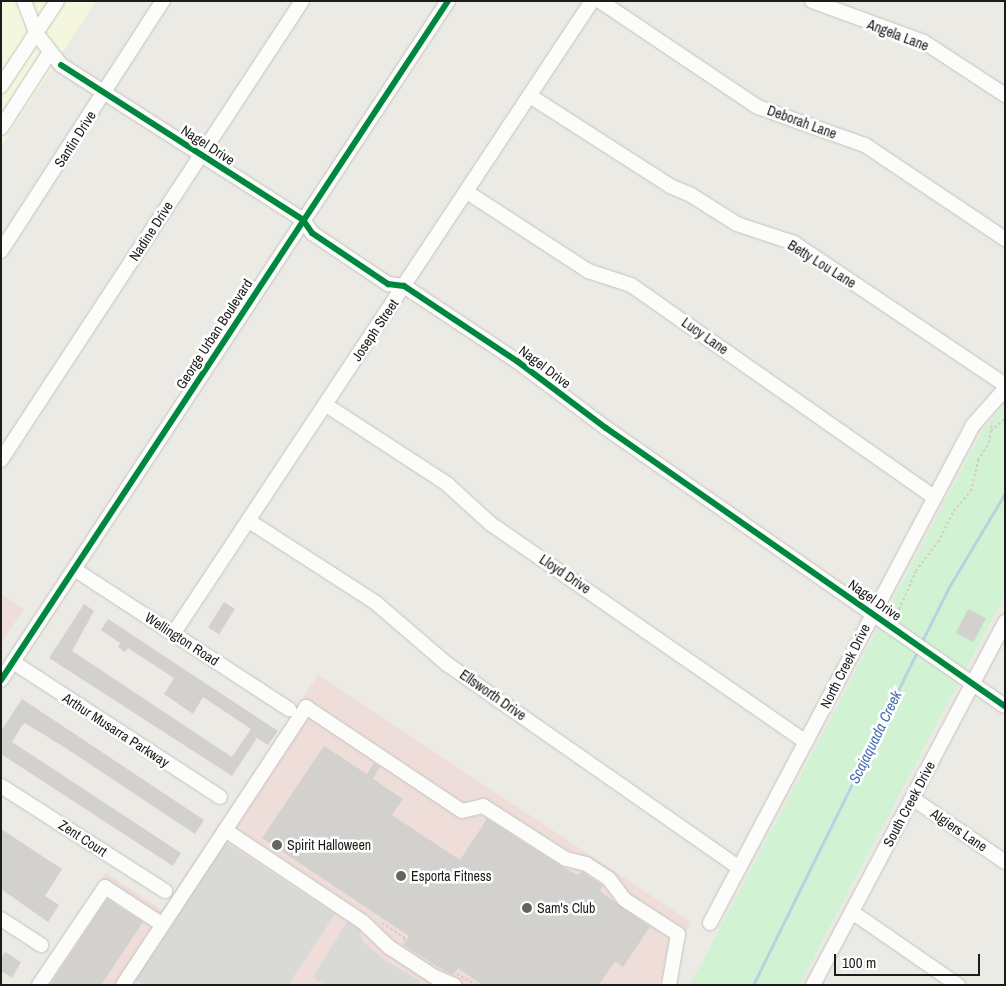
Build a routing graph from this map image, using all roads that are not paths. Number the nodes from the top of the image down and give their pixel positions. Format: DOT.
graph roads {
  1 [pos="24,1"];
  2 [pos="57,1"];
  3 [pos="163,1"];
  4 [pos="302,1"];
  5 [pos="448,1"];
  6 [pos="592,1"];
  7 [pos="600,1"];
  8 [pos="812,1"];
  9 [pos="36,33"];
  10 [pos="50,52"];
  11 [pos="1,86"];
  12 [pos="105,93"];
  13 [pos="1005,95"];
  14 [pos="530,96"];
  15 [pos="1,128"];
  16 [pos="201,154"];
  17 [pos="467,192"];
  18 [pos="303,220"];
  19 [pos="1005,239"];
  20 [pos="1,250"];
  21 [pos="404,286"];
  22 [pos="1005,385"];
  23 [pos="1005,389"];
  24 [pos="326,405"];
  25 [pos="1,460"];
  26 [pos="935,498"];
  27 [pos="248,521"];
  28 [pos="74,568"];
  29 [pos="872,614"];
  30 [pos="1005,622"];
  31 [pos="173,634"];
  32 [pos="13,662"];
  33 [pos="1,680"];
  34 [pos="973,684"];
  35 [pos="1005,706"];
  36 [pos="289,709"];
  37 [pos="806,742"];
  38 [pos="1,786"];
  39 [pos="220,797"];
  40 [pos="912,798"];
  41 [pos="225,830"];
  42 [pos="1005,862"];
  43 [pos="739,868"];
  44 [pos="165,891"];
  45 [pos="852,912"];
  46 [pos="1,919"];
  47 [pos="710,923"];
  48 [pos="163,925"];
  49 [pos="41,945"];
  50 [pos="454,981"];
  51 [pos="39,985"];
  52 [pos="124,985"];
  53 [pos="669,985"];
  54 [pos="812,985"];
  55 [pos="958,985"];
  1 -- 9 [label="street, Nagel Drive"];
  2 -- 9 [label="street"];
  3 -- 12 [label="street, Santin Drive"];
  4 -- 16 [label="street, Nadine Drive"];
  5 -- 18 [label="street, George Urban Boulevard"];
  6 -- 14 [label="street, Joseph Street"];
  7 -- 19 [label="street, Deborah Lane"];
  8 -- 13 [label="street, Angela Lane"];
  9 -- 10 [label="street, Nagel Drive"];
  9 -- 11 [label="street"];
  10 -- 12 [label="street, Nagel Drive"];
  10 -- 15 [label="street"];
  12 -- 16 [label="street, Nagel Drive"];
  12 -- 20 [label="street, Santin Drive"];
  14 -- 17 [label="street, Joseph Street"];
  14 -- 22 [label="street, Betty Lou Lane"];
  16 -- 18 [label="street, Nagel Drive"];
  16 -- 25 [label="street, Nadine Drive"];
  17 -- 21 [label="street, Joseph Street"];
  17 -- 26 [label="street, Lucy Lane"];
  18 -- 21 [label="street, Nagel Drive"];
  18 -- 28 [label="street, George Urban Boulevard"];
  21 -- 24 [label="street, Joseph Street"];
  21 -- 29 [label="street, Nagel Drive"];
  23 -- 26 [label="street, North Creek Drive"];
  24 -- 27 [label="street, Joseph Street"];
  24 -- 37 [label="street, Lloyd Drive"];
  26 -- 29 [label="street, North Creek Drive"];
  27 -- 31 [label="street, Joseph Street"];
  27 -- 43 [label="street, Ellsworth Drive"];
  28 -- 31 [label="street, Wellington Road"];
  28 -- 32 [label="street, George Urban Boulevard"];
  29 -- 34 [label="street, Nagel Drive"];
  29 -- 37 [label="street, North Creek Drive"];
  30 -- 34 [label="street, South Creek Drive"];
  31 -- 36 [label="street, Wellington Road"];
  32 -- 33 [label="street, George Urban Boulevard"];
  32 -- 39 [label="street, Arthur Musarra Parkway"];
  34 -- 35 [label="street, Nagel Drive"];
  34 -- 40 [label="street, South Creek Drive"];
  37 -- 43 [label="street, North Creek Drive"];
  38 -- 44 [label="street, Zent Court"];
  40 -- 42 [label="street, Algiers Lane"];
  40 -- 45 [label="street, South Creek Drive"];
  41 -- 48 [label="street"];
  41 -- 50 [label="street"];
  41 -- 53 [label="street"];
  43 -- 47 [label="street, North Creek Drive"];
  45 -- 54 [label="street, South Creek Drive"];
  45 -- 55 [label="street"];
  46 -- 49 [label="street"];
  48 -- 51 [label="street"];
  48 -- 52 [label="street"];
}
